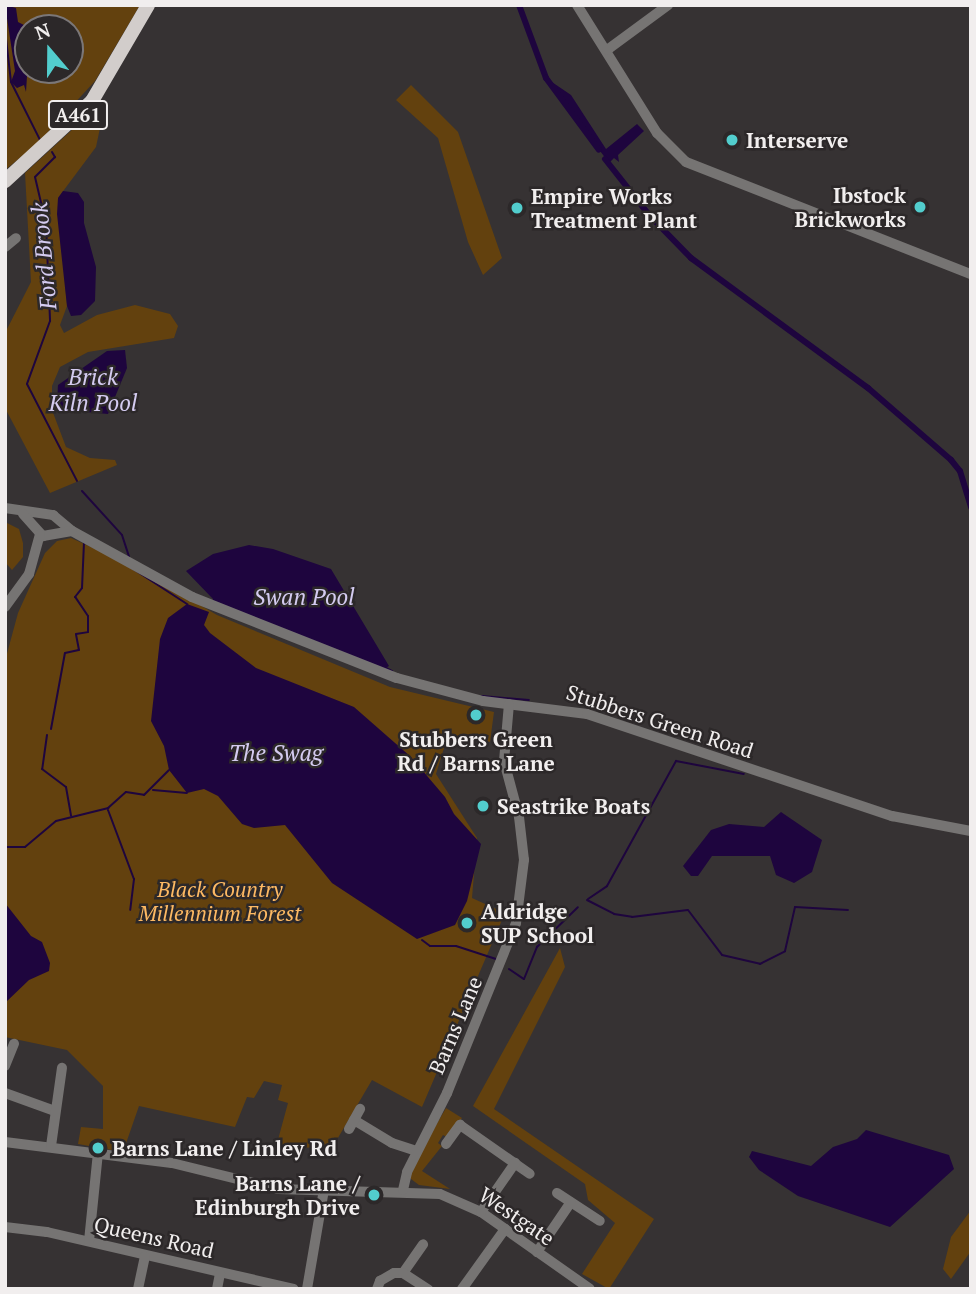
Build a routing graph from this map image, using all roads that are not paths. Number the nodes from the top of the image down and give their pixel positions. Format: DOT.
graph roads {
  1 [pos="148,5"];
  2 [pos="577,5"];
  3 [pos="668,5"];
  4 [pos="607,50"];
  5 [pos="5,181"];
  6 [pos="16,238"];
  7 [pos="5,247"];
  8 [pos="971,274"];
  9 [pos="5,508"];
  10 [pos="23,513"];
  11 [pos="41,516"];
  12 [pos="58,522"];
  13 [pos="72,531"];
  14 [pos="46,533"];
  15 [pos="5,607"];
  16 [pos="509,704"];
  17 [pos="971,831"];
  18 [pos="14,1044"];
  19 [pos="7,1059"];
  20 [pos="62,1068"];
  21 [pos="5,1093"];
  22 [pos="360,1109"];
  23 [pos="55,1111"];
  24 [pos="5,1142"];
  25 [pos="446,1144"];
  26 [pos="51,1146"];
  27 [pos="416,1151"];
  28 [pos="98,1152"];
  29 [pos="515,1163"];
  30 [pos="530,1174"];
  31 [pos="324,1189"];
  32 [pos="403,1190"];
  33 [pos="557,1193"];
  34 [pos="571,1202"];
  35 [pos="481,1212"];
  36 [pos="600,1221"];
  37 [pos="5,1227"];
  38 [pos="505,1229"];
  39 [pos="89,1241"];
  40 [pos="422,1243"];
  41 [pos="537,1252"];
  42 [pos="145,1257"];
  43 [pos="220,1273"];
  44 [pos="404,1273"];
  45 [pos="465,1285"];
  46 [pos="138,1289"];
  47 [pos="217,1289"];
  48 [pos="293,1289"];
  49 [pos="307,1289"];
  50 [pos="377,1289"];
  51 [pos="428,1289"];
  52 [pos="478,1289"];
  53 [pos="590,1289"];
  1 -- 5 [label="highway, A461"];
  2 -- 4 [label="street"];
  3 -- 4 [label="street"];
  4 -- 8 [label="street"];
  6 -- 7 [label="street"];
  9 -- 10 [label="street"];
  10 -- 11 [label="street"];
  10 -- 14 [label="street"];
  11 -- 12 [label="street, Stubbers Green Road"];
  11 -- 14 [label="street"];
  12 -- 13 [label="street, Stubbers Green Road"];
  12 -- 14 [label="street"];
  13 -- 14 [label="street"];
  13 -- 16 [label="street, Stubbers Green Road"];
  14 -- 15 [label="street"];
  16 -- 17 [label="street, Stubbers Green Road"];
  16 -- 27 [label="street, Barns Lane"];
  18 -- 19 [label="street"];
  20 -- 23 [label="street"];
  21 -- 23 [label="street"];
  22 -- 27 [label="street"];
  23 -- 26 [label="street"];
  24 -- 26 [label="street"];
  25 -- 29 [label="street"];
  26 -- 28 [label="street"];
  27 -- 32 [label="street, Barns Lane"];
  28 -- 31 [label="street"];
  28 -- 39 [label="street"];
  29 -- 30 [label="street"];
  29 -- 35 [label="street"];
  31 -- 32 [label="street"];
  31 -- 49 [label="street"];
  32 -- 35 [label="street, Westgate"];
  33 -- 34 [label="street"];
  34 -- 36 [label="street"];
  34 -- 41 [label="street"];
  35 -- 38 [label="street, Westgate"];
  37 -- 39 [label="street, Queens Road"];
  38 -- 41 [label="street, Westgate"];
  38 -- 45 [label="street"];
  39 -- 42 [label="street, Queens Road"];
  40 -- 44 [label="street"];
  41 -- 53 [label="street, Westgate"];
  42 -- 43 [label="street, Queens Road"];
  42 -- 46 [label="street"];
  43 -- 47 [label="street"];
  43 -- 48 [label="street, Queens Road"];
  44 -- 50 [label="street"];
  44 -- 51 [label="street"];
  45 -- 52 [label="street"];
}
